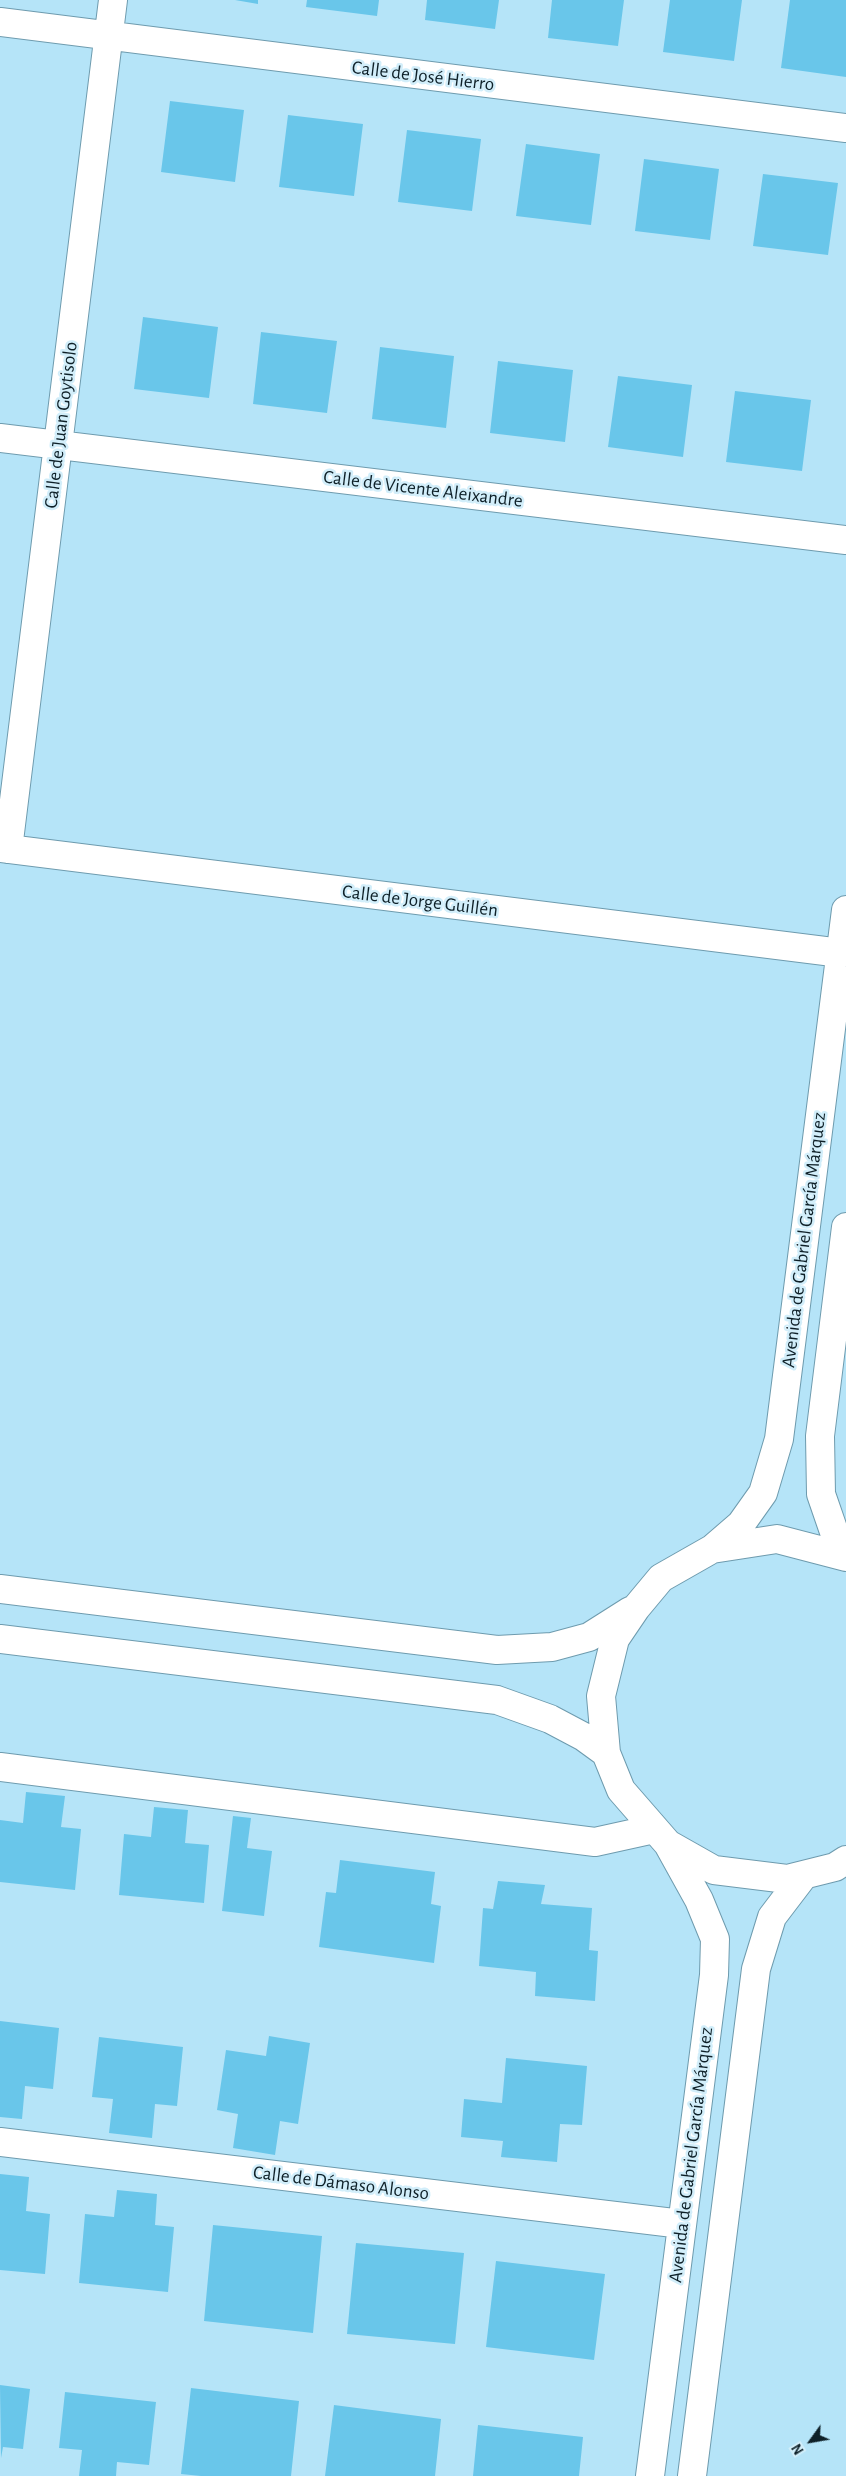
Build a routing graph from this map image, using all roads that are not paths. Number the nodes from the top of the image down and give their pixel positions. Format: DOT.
graph roads {
  1 [pos="113,0"];
  2 [pos="0,22"];
  3 [pos="109,37"];
  4 [pos="846,128"];
  5 [pos="0,438"];
  6 [pos="58,446"];
  7 [pos="846,540"];
  8 [pos="4,849"];
  9 [pos="846,910"];
  10 [pos="841,953"];
  11 [pos="846,1227"];
  12 [pos="712,1549"];
  13 [pos="844,1556"];
  14 [pos="0,1588"];
  15 [pos="636,1608"];
  16 [pos="0,1639"];
  17 [pos="606,1753"];
  18 [pos="0,1767"];
  19 [pos="661,1837"];
  20 [pos="846,1860"];
  21 [pos="804,1875"];
  22 [pos="0,2142"];
  23 [pos="682,2224"];
  24 [pos="650,2476"];
  25 [pos="692,2476"];
  1 -- 3 [label="street, Calle de Juan Goytisolo"];
  2 -- 3 [label="street, Calle de José Hierro"];
  3 -- 4 [label="street, Calle de José Hierro"];
  3 -- 6 [label="street, Calle de Juan Goytisolo"];
  5 -- 6 [label="street, Calle de Vicente Aleixandre"];
  6 -- 7 [label="street, Calle de Vicente Aleixandre"];
  6 -- 8 [label="street, Calle de Juan Goytisolo"];
  8 -- 10 [label="street, Calle de Jorge Guillén"];
  9 -- 10 [label="street, Avenida de Gabriel García Márquez"];
  10 -- 12 [label="street, Avenida de Gabriel García Márquez"];
  11 -- 13 [label="street"];
  12 -- 13 [label="street"];
  12 -- 15 [label="street"];
  14 -- 15 [label="street"];
  15 -- 17 [label="street"];
  16 -- 17 [label="street"];
  17 -- 19 [label="street"];
  18 -- 19 [label="street"];
  19 -- 21 [label="street"];
  19 -- 23 [label="street, Avenida de Gabriel García Márquez"];
  20 -- 21 [label="street"];
  21 -- 25 [label="street"];
  22 -- 23 [label="street, Calle de Dámaso Alonso"];
  23 -- 24 [label="street, Avenida de Gabriel García Márquez"];
}
